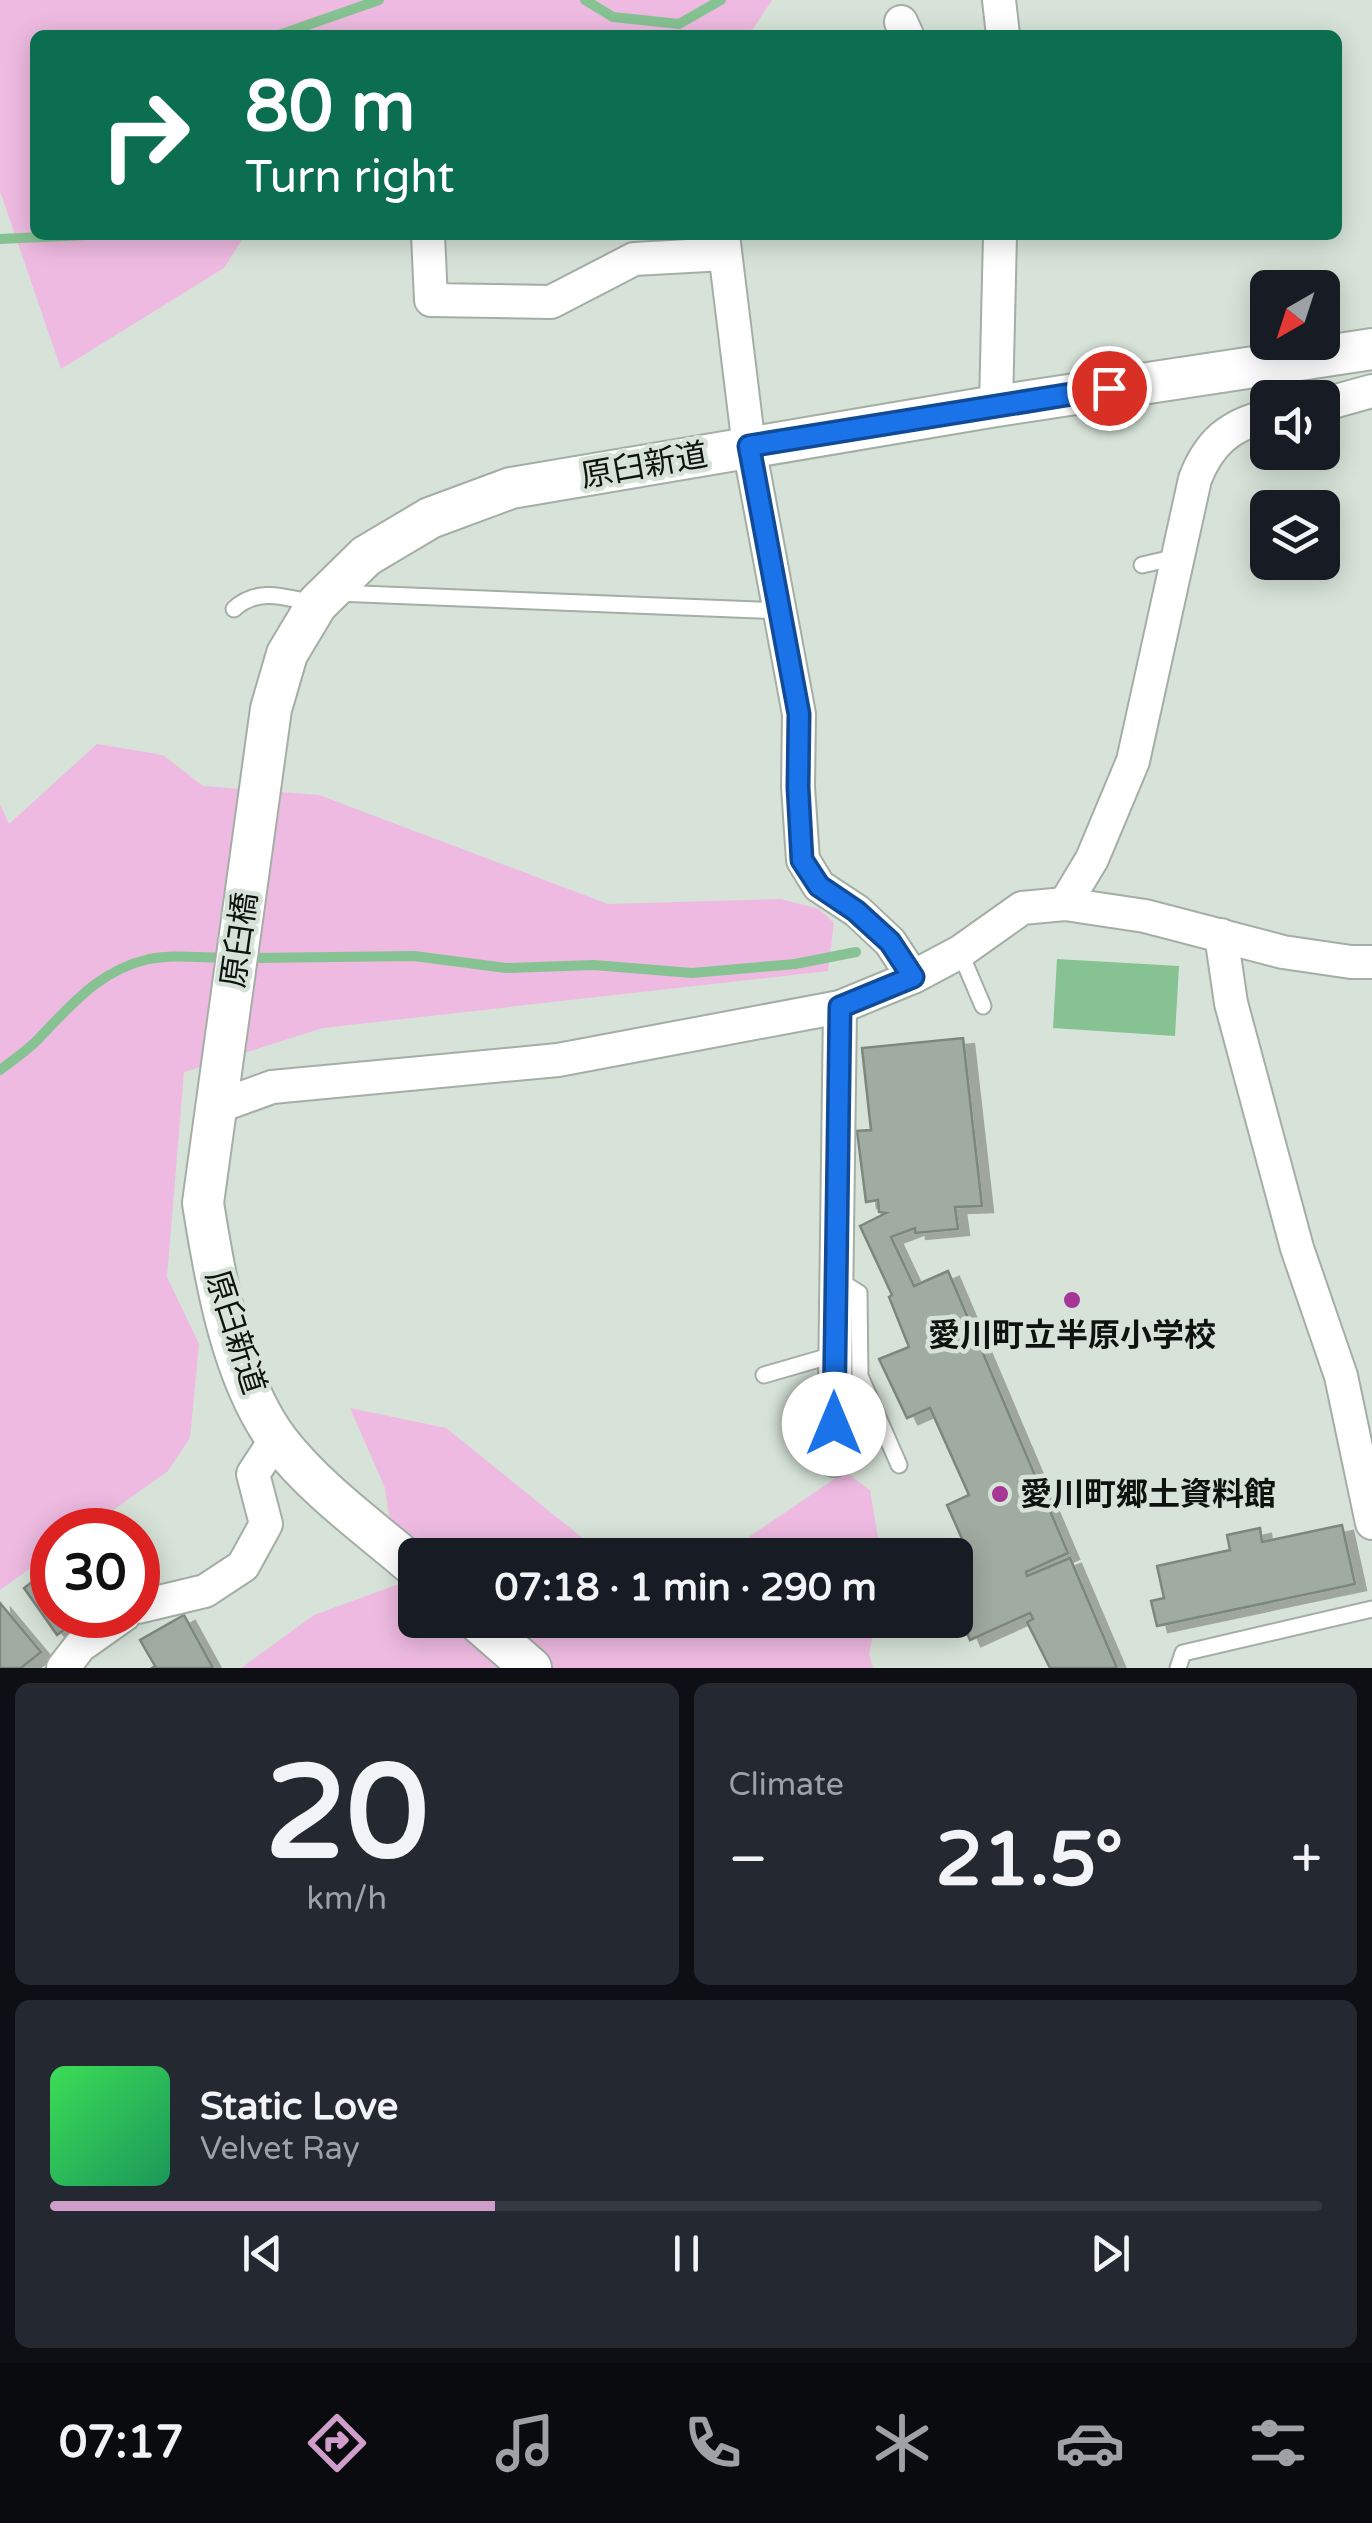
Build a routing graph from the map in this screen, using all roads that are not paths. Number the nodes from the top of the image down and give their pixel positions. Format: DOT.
graph roads {
  1 [pos="998,0"];
  2 [pos="1002,30"];
  3 [pos="428,240"];
  4 [pos="1000,240"];
  5 [pos="724,244"];
  6 [pos="1372,348"];
  7 [pos="1372,391"];
  8 [pos="1340,399"];
  9 [pos="996,406"];
  10 [pos="1250,422"];
  11 [pos="749,446"];
  12 [pos="1177,558"];
  13 [pos="1142,565"];
  14 [pos="322,598"];
  15 [pos="234,609"];
  16 [pos="781,611"];
  17 [pos="260,786"];
  18 [pos="1065,904"];
  19 [pos="1222,935"];
  20 [pos="960,952"];
  21 [pos="1372,962"];
  22 [pos="913,977"];
  23 [pos="983,1006"];
  24 [pos="840,1007"];
  25 [pos="217,1101"];
  26 [pos="835,1277"];
  27 [pos="833,1354"];
  28 [pos="764,1375"];
  29 [pos="276,1439"];
  30 [pos="834,1460"];
  31 [pos="899,1465"];
  32 [pos="1372,1523"];
  33 [pos="398,1552"];
  34 [pos="160,1601"];
  35 [pos="1372,1608"];
  36 [pos="91,1638"];
  37 [pos="497,1638"];
  38 [pos="62,1668"];
  39 [pos="531,1668"];
  40 [pos="1178,1668"];
  1 -- 2 [label="street"];
  3 -- 5 [label="street"];
  4 -- 9 [label="street"];
  5 -- 11 [label="street"];
  6 -- 9 [label="street, 原臼新道"];
  7 -- 8 [label="street"];
  9 -- 11 [label="street, 原臼新道"];
  10 -- 12 [label="street"];
  11 -- 14 [label="street, 原臼新道"];
  11 -- 16 [label="street"];
  12 -- 13 [label="lane"];
  12 -- 18 [label="street"];
  14 -- 15 [label="lane"];
  14 -- 16 [label="lane"];
  14 -- 17 [label="street, 原臼新道"];
  16 -- 22 [label="street"];
  17 -- 25 [label="street, 原臼橋"];
  18 -- 19 [label="street"];
  18 -- 20 [label="street"];
  19 -- 21 [label="street"];
  19 -- 32 [label="street"];
  20 -- 22 [label="street"];
  20 -- 23 [label="lane"];
  22 -- 24 [label="street"];
  24 -- 25 [label="street"];
  24 -- 26 [label="street"];
  25 -- 29 [label="street, 原臼新道"];
  26 -- 27 [label="street"];
  26 -- 31 [label="lane"];
  27 -- 28 [label="lane"];
  27 -- 30 [label="street"];
  29 -- 33 [label="street, 原臼新道"];
  29 -- 34 [label="street"];
  35 -- 40 [label="lane"];
  36 -- 38 [label="street"];
  37 -- 39 [label="street"];
}
